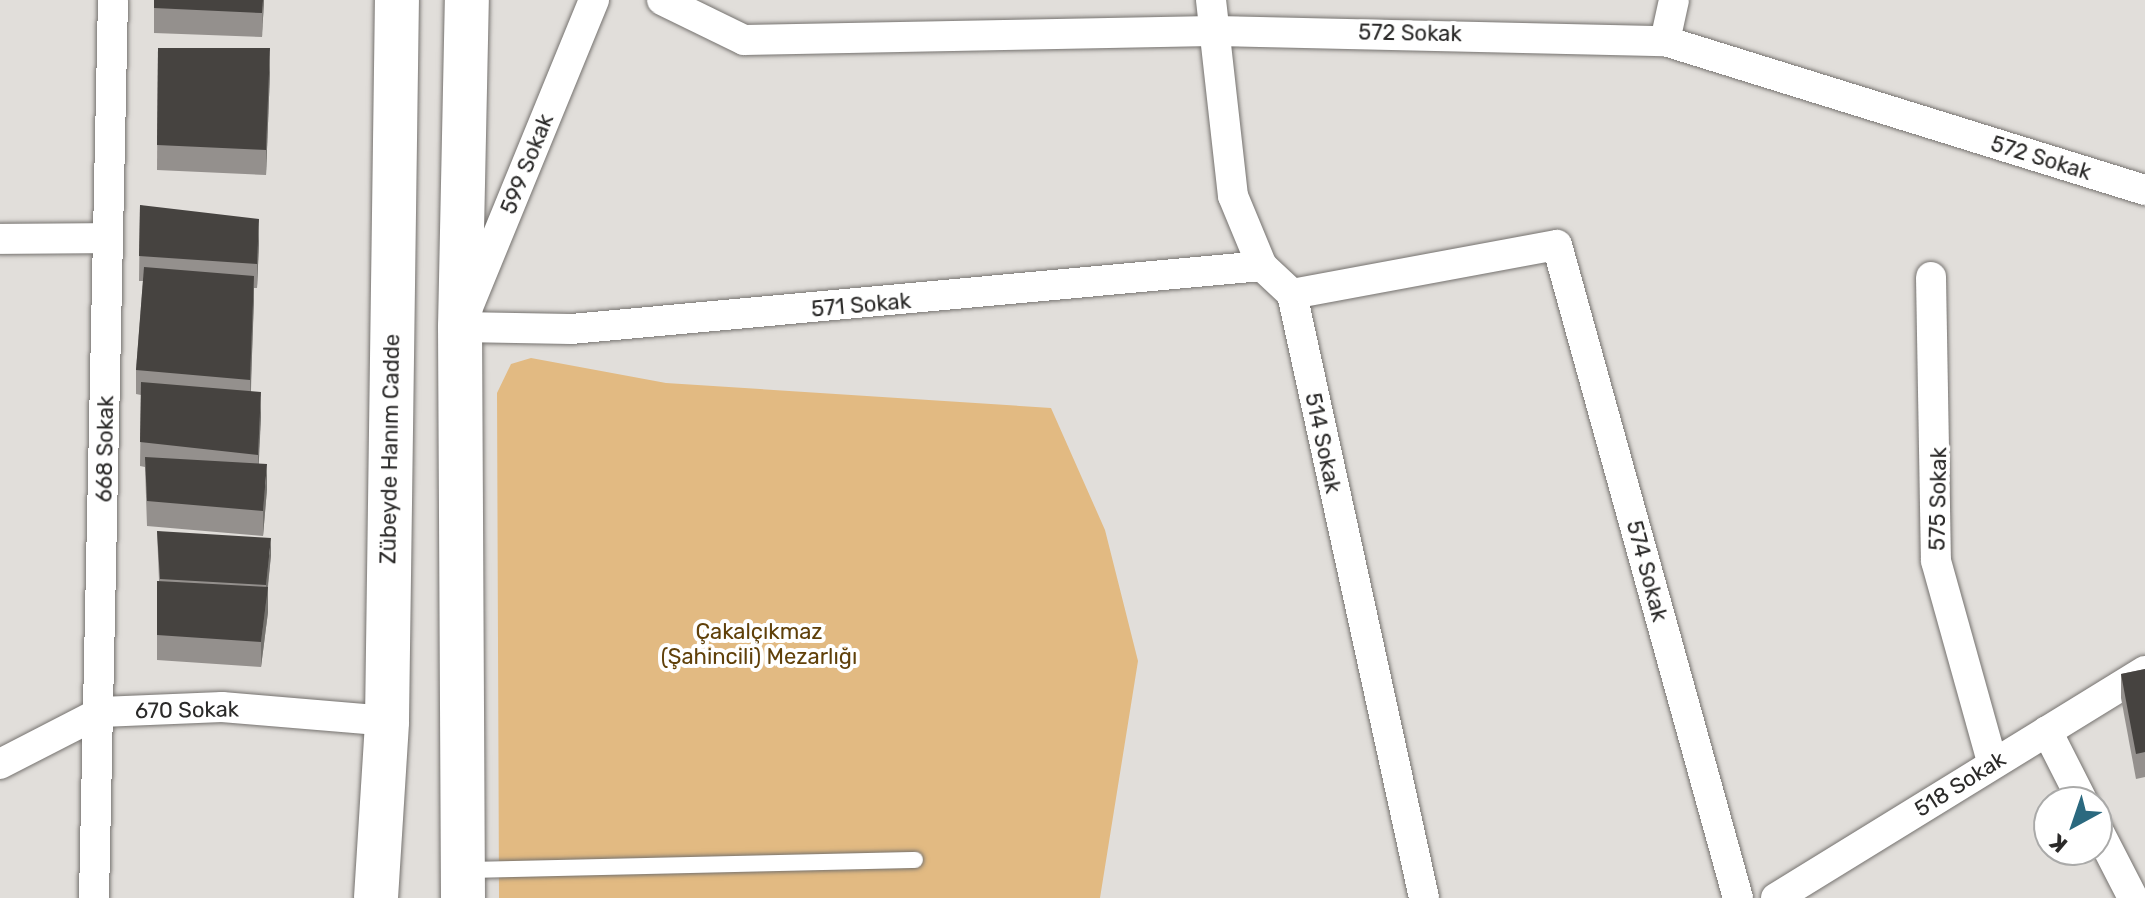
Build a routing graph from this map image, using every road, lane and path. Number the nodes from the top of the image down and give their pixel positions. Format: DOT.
graph roads {
  1 [pos="113,0"];
  2 [pos="397,0"];
  3 [pos="467,0"];
  4 [pos="594,0"];
  5 [pos="662,0"];
  6 [pos="1211,0"];
  7 [pos="1674,0"];
  8 [pos="1213,31"];
  9 [pos="1665,41"];
  10 [pos="2145,190"];
  11 [pos="108,238"];
  12 [pos="0,239"];
  13 [pos="1262,266"];
  14 [pos="1931,277"];
  15 [pos="1292,294"];
  16 [pos="460,327"];
  17 [pos="2145,671"];
  18 [pos="101,712"];
  19 [pos="387,721"];
  20 [pos="2047,731"];
  21 [pos="1992,762"];
  22 [pos="0,764"];
  23 [pos="2075,786"];
  24 [pos="2113,859"];
  25 [pos="915,860"];
  26 [pos="464,884"];
  27 [pos="94,898"];
  28 [pos="376,898"];
  29 [pos="1424,898"];
  30 [pos="1738,898"];
  31 [pos="1776,898"];
  32 [pos="2133,898"];
  1 -- 11 [label="street, 668 Sokak"];
  2 -- 19 [label="highway, Zübeyde Hanım Cadde"];
  3 -- 16 [label="highway"];
  4 -- 16 [label="street, 599 Sokak"];
  5 -- 8 [label="street, 572 Sokak"];
  6 -- 8 [label="street"];
  7 -- 9 [label="street"];
  8 -- 9 [label="street, 572 Sokak"];
  8 -- 13 [label="street"];
  9 -- 10 [label="street, 572 Sokak"];
  11 -- 12 [label="street"];
  11 -- 18 [label="street, 668 Sokak"];
  13 -- 15 [label="street"];
  13 -- 16 [label="street, 571 Sokak"];
  14 -- 21 [label="street, 575 Sokak"];
  15 -- 29 [label="street, 514 Sokak"];
  15 -- 30 [label="street, 574 Sokak"];
  16 -- 26 [label="highway"];
  17 -- 20 [label="street, 518 Sokak"];
  18 -- 19 [label="street, 670 Sokak"];
  18 -- 22 [label="street, 670 Sokak"];
  18 -- 27 [label="street, 668 Sokak"];
  19 -- 28 [label="highway, Zübeyde Hanım Cadde"];
  20 -- 21 [label="street, 518 Sokak"];
  20 -- 23 [label="street"];
  21 -- 31 [label="street, 518 Sokak"];
  24 -- 32 [label="street"];
  25 -- 26 [label="lane"];
}
